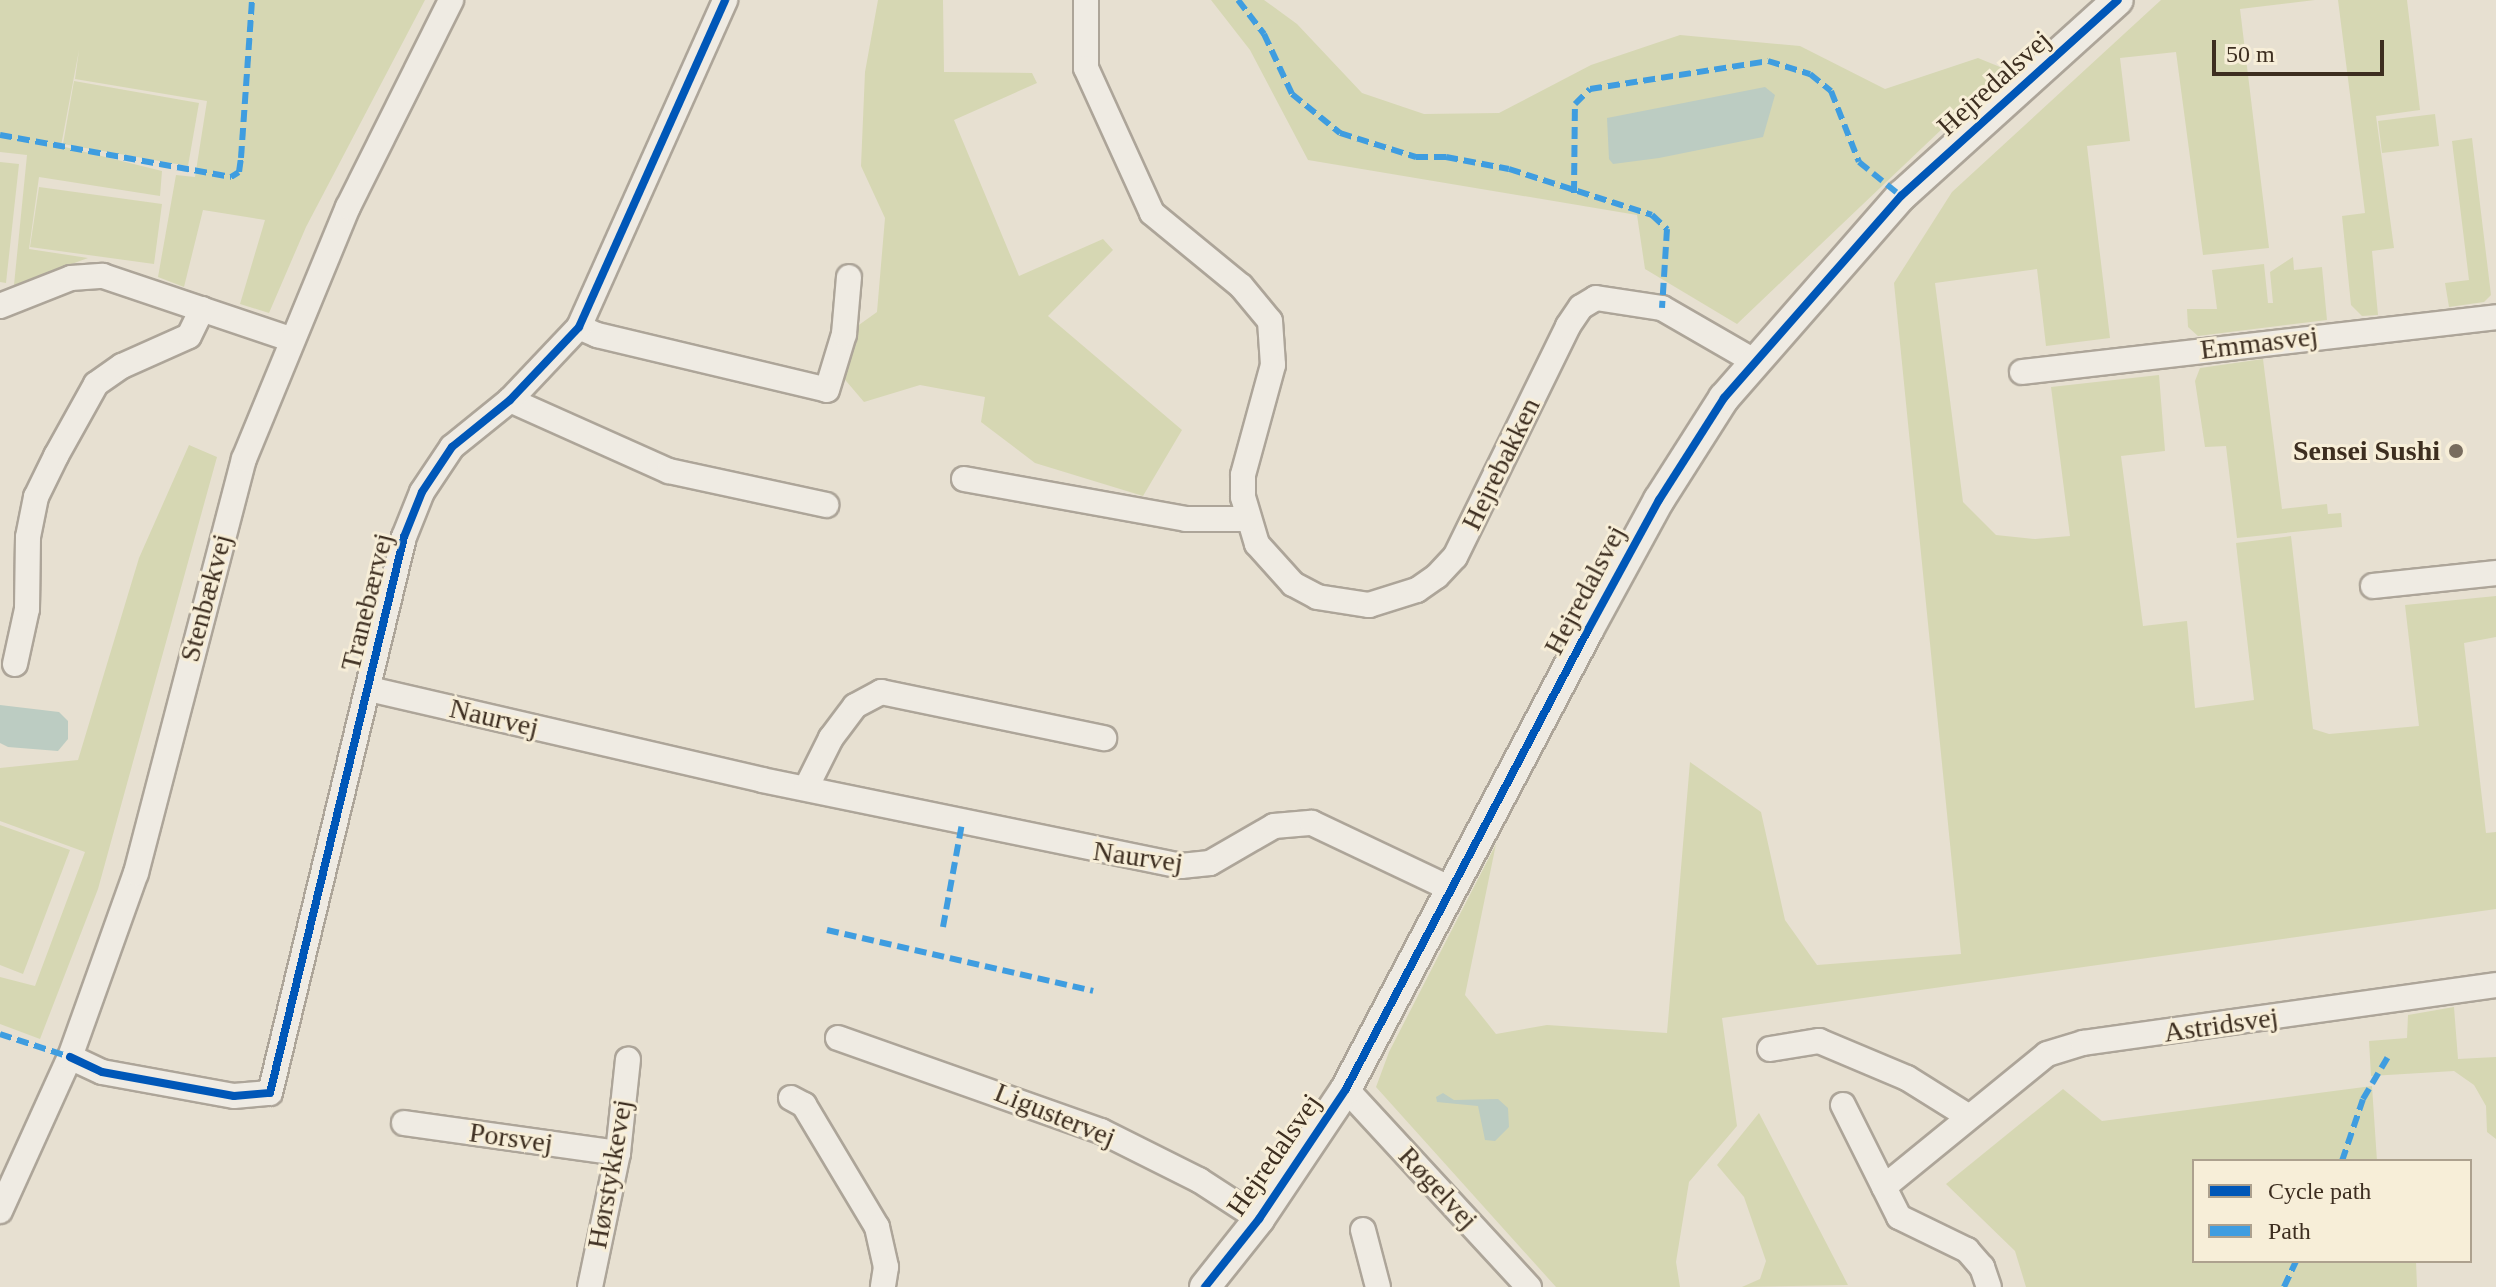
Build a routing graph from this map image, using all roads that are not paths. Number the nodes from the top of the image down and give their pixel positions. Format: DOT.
graph roads {
  1 [pos="451,0"];
  2 [pos="725,0"];
  3 [pos="1086,0"];
  4 [pos="2118,0"];
  5 [pos="849,277"];
  6 [pos="0,306"];
  7 [pos="202,309"];
  8 [pos="2496,317"];
  9 [pos="579,327"];
  10 [pos="290,339"];
  11 [pos="1752,360"];
  12 [pos="2022,372"];
  13 [pos="510,400"];
  14 [pos="964,479"];
  15 [pos="826,505"];
  16 [pos="1247,519"];
  17 [pos="2496,573"];
  18 [pos="2373,586"];
  19 [pos="15,664"];
  20 [pos="369,689"];
  21 [pos="1104,738"];
  22 [pos="806,788"];
  23 [pos="1451,889"];
  24 [pos="2496,985"];
  25 [pos="838,1038"];
  26 [pos="1770,1049"];
  27 [pos="70,1057"];
  28 [pos="628,1060"];
  29 [pos="1346,1089"];
  30 [pos="791,1098"];
  31 [pos="1843,1105"];
  32 [pos="1966,1115"];
  33 [pos="404,1123"];
  34 [pos="618,1153"];
  35 [pos="1884,1187"];
  36 [pos="0,1211"];
  37 [pos="1259,1219"];
  38 [pos="1363,1230"];
  39 [pos="590,1287"];
  40 [pos="883,1287"];
  41 [pos="1205,1287"];
  42 [pos="1378,1287"];
  43 [pos="1529,1287"];
  44 [pos="1989,1287"];
  1 -- 10 [label="street, Stenbækvej"];
  2 -- 9 [label="street, Tranebærvej"];
  3 -- 16 [label="street, Hejrebakken"];
  4 -- 11 [label="street, Hejredalsvej"];
  5 -- 9 [label="street"];
  6 -- 7 [label="street"];
  7 -- 10 [label="street"];
  7 -- 19 [label="street"];
  8 -- 12 [label="street, Emmasvej"];
  9 -- 13 [label="street, Tranebærvej"];
  10 -- 27 [label="street, Stenbækvej"];
  11 -- 16 [label="street, Hejrebakken"];
  11 -- 23 [label="street, Hejredalsvej"];
  13 -- 15 [label="street"];
  13 -- 20 [label="street, Tranebærvej"];
  14 -- 16 [label="street"];
  17 -- 18 [label="street"];
  20 -- 22 [label="street, Naurvej"];
  20 -- 27 [label="street, Tranebærvej"];
  21 -- 22 [label="street"];
  22 -- 23 [label="street, Naurvej"];
  23 -- 29 [label="street, Hejredalsvej"];
  24 -- 32 [label="street, Astridsvej"];
  25 -- 37 [label="street, Ligustervej"];
  26 -- 32 [label="street"];
  27 -- 36 [label="street, Stenbækvej"];
  28 -- 34 [label="street, Hørstykkevej"];
  29 -- 37 [label="street, Hejredalsvej"];
  29 -- 43 [label="street, Røgelvej"];
  30 -- 40 [label="street"];
  31 -- 35 [label="street"];
  32 -- 35 [label="street, Astridsvej"];
  33 -- 34 [label="street, Porsvej"];
  34 -- 39 [label="street, Hørstykkevej"];
  35 -- 44 [label="street"];
  37 -- 41 [label="street, Hejredalsvej"];
  38 -- 42 [label="street"];
}
